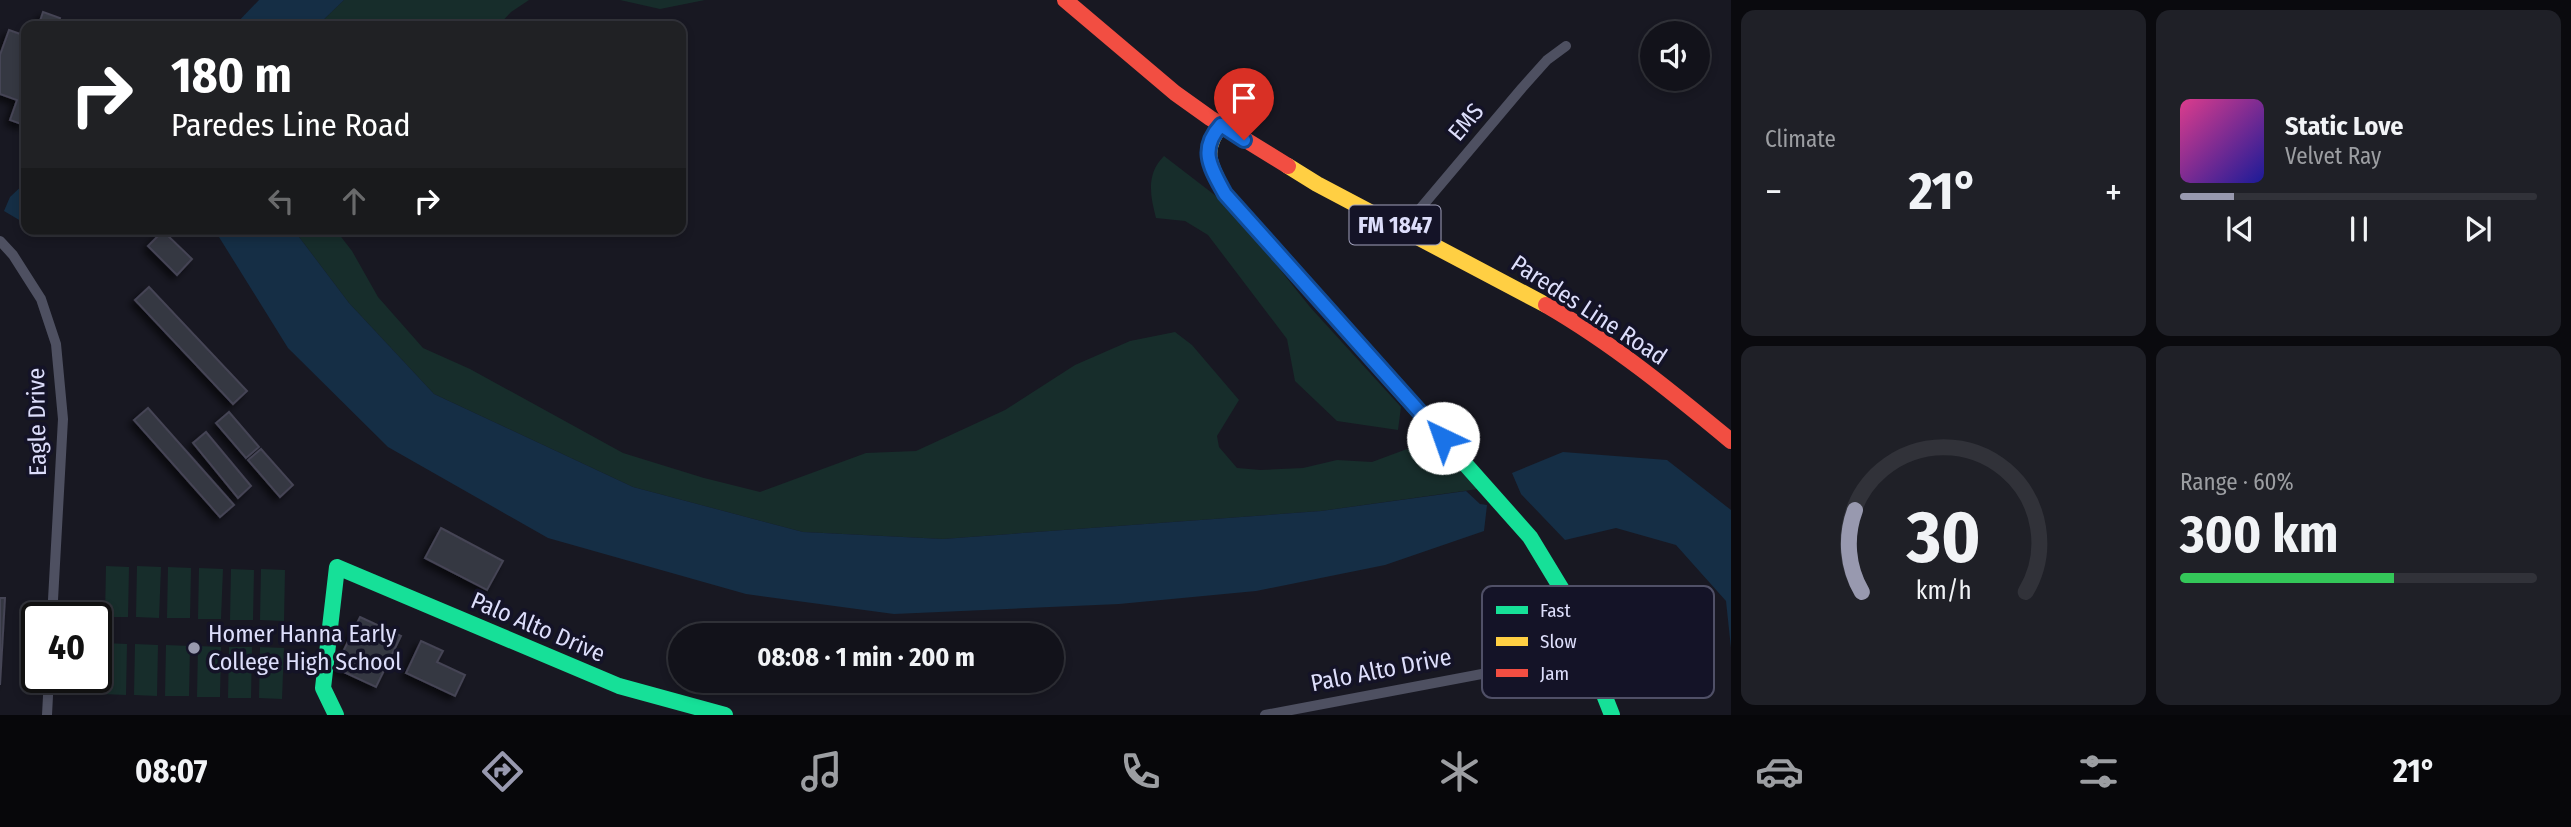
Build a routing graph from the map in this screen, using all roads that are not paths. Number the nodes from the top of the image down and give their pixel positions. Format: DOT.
graph roads {
  1 [pos="1065,0"];
  2 [pos="1566,46"];
  3 [pos="1221,125"];
  4 [pos="1403,229"];
  5 [pos="0,241"];
  6 [pos="1731,441"];
  7 [pos="1560,586"];
  8 [pos="53,602"];
  9 [pos="1482,674"];
  10 [pos="48,693"];
  11 [pos="1605,698"];
  12 [pos="47,715"];
  13 [pos="336,715"];
  14 [pos="725,715"];
  15 [pos="1265,715"];
  16 [pos="1612,715"];
  1 -- 3 [label="street, Paredes Line Road / FM 1847"];
  2 -- 4 [label="street, EMS"];
  3 -- 4 [label="street, Paredes Line Road / FM 1847"];
  3 -- 7 [label="street"];
  4 -- 6 [label="street, Paredes Line Road / FM 1847"];
  5 -- 8 [label="street, Eagle Drive"];
  9 -- 15 [label="street, Palo Alto Drive"];
  10 -- 12 [label="street"];
  11 -- 16 [label="street"];
  13 -- 14 [label="street, Palo Alto Drive"];
}
